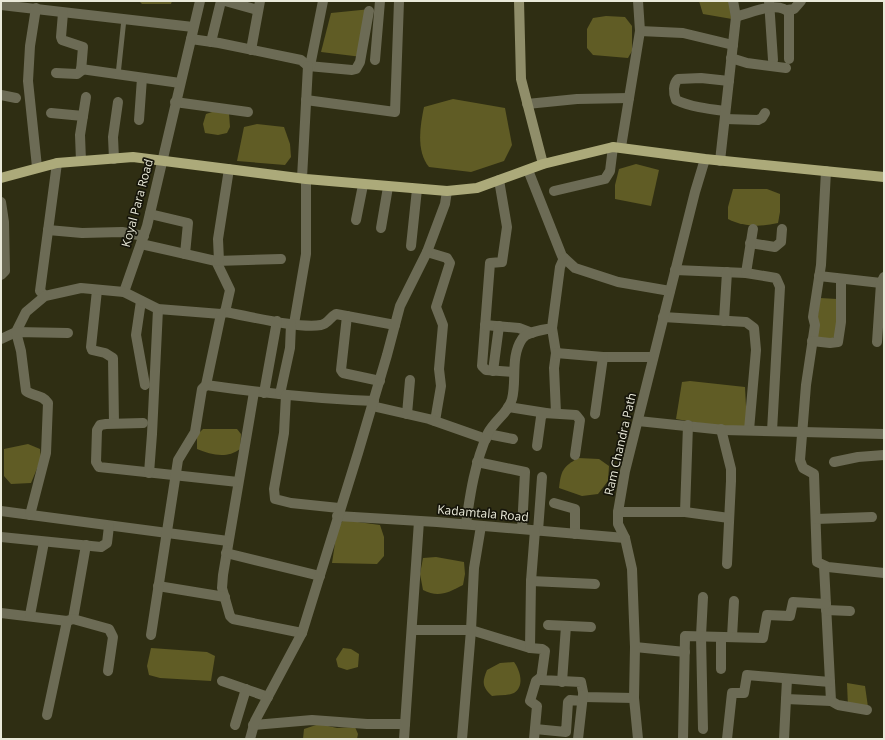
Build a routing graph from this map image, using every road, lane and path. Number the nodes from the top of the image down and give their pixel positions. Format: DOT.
graph roads {
  1 [pos="200,1"];
  2 [pos="221,1"];
  3 [pos="224,1"];
  4 [pos="322,1"];
  5 [pos="380,1"];
  6 [pos="399,1"];
  7 [pos="519,1"];
  8 [pos="638,1"];
  9 [pos="733,1"];
  10 [pos="801,1"];
  11 [pos="769,4"];
  12 [pos="1,5"];
  13 [pos="41,6"];
  14 [pos="259,6"];
  15 [pos="369,10"];
  16 [pos="787,10"];
  17 [pos="63,13"];
  18 [pos="736,17"];
  19 [pos="124,19"];
  20 [pos="193,27"];
  21 [pos="640,31"];
  22 [pos="191,40"];
  23 [pos="211,42"];
  24 [pos="733,45"];
  25 [pos="251,50"];
  26 [pos="731,58"];
  27 [pos="375,60"];
  28 [pos="773,60"];
  29 [pos="309,66"];
  30 [pos="81,69"];
  31 [pos="56,73"];
  32 [pos="118,75"];
  33 [pos="142,78"];
  34 [pos="729,81"];
  35 [pos="180,83"];
  36 [pos="1,95"];
  37 [pos="86,96"];
  38 [pos="16,98"];
  39 [pos="629,98"];
  40 [pos="306,100"];
  41 [pos="118,102"];
  42 [pos="175,102"];
  43 [pos="527,104"];
  44 [pos="248,112"];
  45 [pos="51,113"];
  46 [pos="765,113"];
  47 [pos="725,115"];
  48 [pos="83,116"];
  49 [pos="139,120"];
  50 [pos="617,147"];
  51 [pos="114,158"];
  52 [pos="704,159"];
  53 [pos="81,161"];
  54 [pos="162,161"];
  55 [pos="720,161"];
  56 [pos="57,163"];
  57 [pos="543,164"];
  58 [pos="37,167"];
  59 [pos="229,169"];
  60 [pos="528,170"];
  61 [pos="826,172"];
  62 [pos="884,177"];
  63 [pos="1,178"];
  64 [pos="304,178"];
  65 [pos="499,180"];
  66 [pos="363,185"];
  67 [pos="388,186"];
  68 [pos="417,189"];
  69 [pos="447,191"];
  70 [pos="554,192"];
  71 [pos="1,202"];
  72 [pos="150,214"];
  73 [pos="356,220"];
  74 [pos="381,228"];
  75 [pos="753,229"];
  76 [pos="782,229"];
  77 [pos="48,230"];
  78 [pos="142,240"];
  79 [pos="750,243"];
  80 [pos="411,246"];
  81 [pos="427,252"];
  82 [pos="185,254"];
  83 [pos="564,258"];
  84 [pos="281,259"];
  85 [pos="217,261"];
  86 [pos="675,270"];
  87 [pos="727,272"];
  88 [pos="746,273"];
  89 [pos="1,275"];
  90 [pos="819,276"];
  91 [pos="841,279"];
  92 [pos="882,280"];
  93 [pos="97,290"];
  94 [pos="670,291"];
  95 [pos="124,292"];
  96 [pos="45,296"];
  97 [pos="141,301"];
  98 [pos="158,308"];
  99 [pos="223,313"];
  100 [pos="347,316"];
  101 [pos="663,317"];
  102 [pos="277,321"];
  103 [pos="724,321"];
  104 [pos="293,324"];
  105 [pos="485,324"];
  106 [pos="395,325"];
  107 [pos="498,326"];
  108 [pos="552,328"];
  109 [pos="16,332"];
  110 [pos="68,333"];
  111 [pos="532,333"];
  112 [pos="1,339"];
  113 [pos="812,341"];
  114 [pos="877,342"];
  115 [pos="556,352"];
  116 [pos="603,357"];
  117 [pos="653,357"];
  118 [pos="493,371"];
  119 [pos="513,372"];
  120 [pos="410,380"];
  121 [pos="380,381"];
  122 [pos="145,384"];
  123 [pos="206,385"];
  124 [pos="259,392"];
  125 [pos="283,395"];
  126 [pos="373,403"];
  127 [pos="508,407"];
  128 [pos="551,413"];
  129 [pos="407,414"];
  130 [pos="595,414"];
  131 [pos="435,421"];
  132 [pos="638,421"];
  133 [pos="143,423"];
  134 [pos="114,424"];
  135 [pos="688,426"];
  136 [pos="721,429"];
  137 [pos="749,430"];
  138 [pos="772,431"];
  139 [pos="801,432"];
  140 [pos="884,434"];
  141 [pos="487,436"];
  142 [pos="513,439"];
  143 [pos="538,446"];
  144 [pos="575,455"];
  145 [pos="884,455"];
  146 [pos="477,462"];
  147 [pos="834,462"];
  148 [pos="149,473"];
  149 [pos="177,474"];
  150 [pos="542,477"];
  151 [pos="238,482"];
  152 [pos="554,503"];
  153 [pos="1,511"];
  154 [pos="338,512"];
  155 [pos="618,512"];
  156 [pos="684,512"];
  157 [pos="30,515"];
  158 [pos="872,517"];
  159 [pos="729,518"];
  160 [pos="816,519"];
  161 [pos="419,521"];
  162 [pos="466,524"];
  163 [pos="109,526"];
  164 [pos="481,526"];
  165 [pos="522,529"];
  166 [pos="537,530"];
  167 [pos="166,533"];
  168 [pos="575,534"];
  169 [pos="1,538"];
  170 [pos="626,538"];
  171 [pos="228,541"];
  172 [pos="44,542"];
  173 [pos="86,545"];
  174 [pos="226,553"];
  175 [pos="727,564"];
  176 [pos="824,566"];
  177 [pos="884,573"];
  178 [pos="320,576"];
  179 [pos="531,581"];
  180 [pos="595,584"];
  181 [pos="158,586"];
  182 [pos="226,596"];
  183 [pos="703,597"];
  184 [pos="734,601"];
  185 [pos="826,607"];
  186 [pos="850,611"];
  187 [pos="1,613"];
  188 [pos="30,615"];
  189 [pos="70,620"];
  190 [pos="548,625"];
  191 [pos="566,626"];
  192 [pos="591,627"];
  193 [pos="412,630"];
  194 [pos="471,630"];
  195 [pos="302,633"];
  196 [pos="151,635"];
  197 [pos="701,636"];
  198 [pos="721,637"];
  199 [pos="732,637"];
  200 [pos="635,647"];
  201 [pos="530,648"];
  202 [pos="685,652"];
  203 [pos="721,669"];
  204 [pos="108,671"];
  205 [pos="540,678"];
  206 [pos="787,679"];
  207 [pos="222,681"];
  208 [pos="562,682"];
  209 [pos="830,682"];
  210 [pos="246,689"];
  211 [pos="268,697"];
  212 [pos="582,698"];
  213 [pos="634,698"];
  214 [pos="786,699"];
  215 [pos="831,701"];
  216 [pos="867,710"];
  217 [pos="47,715"];
  218 [pos="405,724"];
  219 [pos="235,725"];
  220 [pos="254,725"];
  221 [pos="703,729"];
  222 [pos="535,734"];
  223 [pos="250,739"];
  224 [pos="404,739"];
  225 [pos="462,739"];
  226 [pos="578,739"];
  227 [pos="638,739"];
  228 [pos="683,739"];
  229 [pos="727,739"];
  230 [pos="784,739"];
  1 -- 20 [label="street, Koyal Para Road"];
  2 -- 23 [label="street"];
  3 -- 14 [label="street"];
  4 -- 29 [label="street"];
  5 -- 27 [label="street"];
  6 -- 40 [label="street"];
  7 -- 43 [label="street"];
  8 -- 21 [label="street"];
  9 -- 18 [label="street"];
  10 -- 16 [label="street"];
  11 -- 16 [label="street"];
  11 -- 18 [label="street"];
  11 -- 28 [label="street"];
  12 -- 13 [label="street"];
  13 -- 17 [label="street"];
  13 -- 58 [label="street"];
  14 -- 25 [label="street"];
  15 -- 29 [label="street"];
  16 -- 26 [label="street"];
  17 -- 19 [label="street"];
  17 -- 30 [label="street"];
  18 -- 24 [label="street"];
  19 -- 20 [label="street"];
  19 -- 32 [label="lane"];
  20 -- 22 [label="street, Koyal Para Road"];
  21 -- 24 [label="street"];
  21 -- 39 [label="street"];
  22 -- 23 [label="street"];
  22 -- 35 [label="street, Koyal Para Road"];
  23 -- 25 [label="street"];
  24 -- 26 [label="street"];
  25 -- 29 [label="street"];
  26 -- 34 [label="street"];
  29 -- 40 [label="street"];
  30 -- 31 [label="street"];
  30 -- 32 [label="street"];
  32 -- 33 [label="street"];
  33 -- 35 [label="street"];
  33 -- 49 [label="street"];
  34 -- 47 [label="street"];
  34 -- 47 [label="street"];
  35 -- 42 [label="street, Koyal Para Road"];
  36 -- 38 [label="street"];
  37 -- 48 [label="street"];
  39 -- 43 [label="street"];
  39 -- 50 [label="street"];
  40 -- 64 [label="street"];
  41 -- 51 [label="street"];
  42 -- 44 [label="street"];
  42 -- 54 [label="street, Koyal Para Road"];
  43 -- 57 [label="street"];
  45 -- 48 [label="street"];
  46 -- 47 [label="street"];
  47 -- 55 [label="street"];
  48 -- 53 [label="street"];
  50 -- 52 [label="main road"];
  50 -- 57 [label="main road"];
  50 -- 70 [label="street"];
  51 -- 53 [label="main road"];
  51 -- 54 [label="main road"];
  52 -- 55 [label="main road"];
  52 -- 86 [label="street, Ram Chandra Path"];
  53 -- 56 [label="main road"];
  54 -- 59 [label="main road"];
  54 -- 72 [label="street, Koyal Para Road"];
  55 -- 61 [label="main road"];
  56 -- 58 [label="main road"];
  56 -- 77 [label="street"];
  57 -- 60 [label="main road"];
  58 -- 63 [label="main road"];
  59 -- 64 [label="main road"];
  59 -- 85 [label="street"];
  60 -- 65 [label="main road"];
  60 -- 83 [label="street"];
  61 -- 62 [label="main road"];
  61 -- 90 [label="street"];
  64 -- 66 [label="main road"];
  64 -- 104 [label="street"];
  65 -- 69 [label="main road"];
  65 -- 105 [label="street"];
  66 -- 67 [label="main road"];
  66 -- 73 [label="street"];
  67 -- 68 [label="main road"];
  67 -- 74 [label="street"];
  68 -- 69 [label="main road"];
  68 -- 80 [label="street"];
  69 -- 81 [label="street"];
  71 -- 89 [label="street"];
  72 -- 78 [label="street, Koyal Para Road"];
  72 -- 82 [label="street"];
  75 -- 79 [label="street"];
  76 -- 79 [label="street"];
  77 -- 78 [label="street"];
  77 -- 96 [label="street"];
  78 -- 82 [label="street"];
  78 -- 95 [label="street, Koyal Para Road"];
  79 -- 88 [label="street"];
  81 -- 106 [label="street"];
  81 -- 131 [label="street"];
  82 -- 85 [label="street"];
  83 -- 94 [label="street"];
  83 -- 108 [label="street"];
  84 -- 85 [label="street"];
  85 -- 99 [label="street"];
  86 -- 87 [label="street"];
  86 -- 94 [label="street, Ram Chandra Path"];
  87 -- 88 [label="street"];
  87 -- 103 [label="street"];
  88 -- 138 [label="street"];
  90 -- 91 [label="street"];
  90 -- 113 [label="street"];
  91 -- 92 [label="street"];
  91 -- 113 [label="street"];
  92 -- 114 [label="street"];
  93 -- 95 [label="street"];
  93 -- 96 [label="street"];
  93 -- 134 [label="street"];
  94 -- 101 [label="street, Ram Chandra Path"];
  95 -- 97 [label="street"];
  96 -- 109 [label="street"];
  97 -- 98 [label="street"];
  97 -- 122 [label="street"];
  98 -- 99 [label="street"];
  98 -- 148 [label="street"];
  99 -- 102 [label="street"];
  99 -- 123 [label="street"];
  100 -- 104 [label="street"];
  100 -- 106 [label="street"];
  100 -- 121 [label="street"];
  101 -- 103 [label="street"];
  101 -- 117 [label="street, Ram Chandra Path"];
  102 -- 104 [label="street"];
  102 -- 124 [label="street"];
  103 -- 137 [label="street"];
  104 -- 125 [label="street"];
  105 -- 107 [label="street"];
  105 -- 118 [label="street"];
  106 -- 121 [label="street"];
  107 -- 111 [label="street"];
  107 -- 118 [label="street"];
  108 -- 111 [label="street"];
  108 -- 115 [label="street"];
  109 -- 110 [label="street"];
  109 -- 112 [label="street"];
  109 -- 157 [label="street"];
  111 -- 119 [label="street"];
  113 -- 139 [label="street"];
  115 -- 116 [label="street"];
  115 -- 128 [label="street"];
  116 -- 117 [label="street"];
  116 -- 130 [label="street"];
  117 -- 132 [label="street, Ram Chandra Path"];
  118 -- 119 [label="street"];
  119 -- 127 [label="street"];
  120 -- 129 [label="street"];
  121 -- 126 [label="street"];
  123 -- 124 [label="street"];
  123 -- 149 [label="street"];
  124 -- 125 [label="street"];
  124 -- 151 [label="street"];
  125 -- 126 [label="street"];
  125 -- 154 [label="street, Kadamtala Road"];
  126 -- 129 [label="street"];
  126 -- 154 [label="street"];
  127 -- 128 [label="street"];
  127 -- 141 [label="street"];
  128 -- 143 [label="street"];
  128 -- 144 [label="street"];
  129 -- 131 [label="street"];
  131 -- 141 [label="street"];
  132 -- 135 [label="street"];
  132 -- 155 [label="street, Ram Chandra Path"];
  133 -- 134 [label="street"];
  134 -- 148 [label="street"];
  135 -- 136 [label="street"];
  135 -- 156 [label="street"];
  136 -- 137 [label="street"];
  136 -- 159 [label="street"];
  137 -- 138 [label="street"];
  138 -- 139 [label="street"];
  139 -- 140 [label="street"];
  139 -- 160 [label="street"];
  141 -- 142 [label="street"];
  141 -- 146 [label="street"];
  145 -- 147 [label="street"];
  146 -- 162 [label="street"];
  146 -- 165 [label="street"];
  148 -- 149 [label="street"];
  149 -- 151 [label="street"];
  149 -- 167 [label="street"];
  150 -- 166 [label="street"];
  151 -- 171 [label="street"];
  152 -- 168 [label="street"];
  153 -- 157 [label="street"];
  154 -- 161 [label="street, Kadamtala Road"];
  154 -- 178 [label="street"];
  155 -- 156 [label="street"];
  155 -- 170 [label="street, Ram Chandra Path"];
  156 -- 159 [label="street"];
  157 -- 163 [label="street"];
  158 -- 160 [label="street"];
  159 -- 175 [label="street"];
  160 -- 176 [label="street"];
  161 -- 162 [label="street, Kadamtala Road"];
  161 -- 193 [label="street"];
  162 -- 164 [label="street, Kadamtala Road"];
  163 -- 167 [label="street"];
  163 -- 173 [label="street"];
  164 -- 165 [label="street, Kadamtala Road"];
  164 -- 194 [label="street"];
  165 -- 166 [label="street, Kadamtala Road"];
  166 -- 168 [label="street, Kadamtala Road"];
  166 -- 179 [label="street"];
  167 -- 171 [label="street"];
  167 -- 181 [label="street"];
  168 -- 170 [label="street, Kadamtala Road"];
  169 -- 172 [label="street"];
  170 -- 200 [label="street, Ram Chandra Path"];
  171 -- 174 [label="street"];
  172 -- 173 [label="street"];
  172 -- 188 [label="street"];
  173 -- 189 [label="street"];
  174 -- 178 [label="street"];
  174 -- 182 [label="street"];
  176 -- 177 [label="street"];
  176 -- 185 [label="street"];
  178 -- 195 [label="street"];
  179 -- 180 [label="street"];
  179 -- 201 [label="street"];
  181 -- 182 [label="street"];
  181 -- 196 [label="street"];
  182 -- 195 [label="street"];
  183 -- 197 [label="street"];
  184 -- 199 [label="street"];
  185 -- 186 [label="street"];
  185 -- 199 [label="street"];
  185 -- 209 [label="street"];
  187 -- 188 [label="street"];
  188 -- 189 [label="street"];
  189 -- 204 [label="street"];
  189 -- 217 [label="street"];
  190 -- 191 [label="street"];
  191 -- 192 [label="street"];
  191 -- 208 [label="street"];
  193 -- 194 [label="street"];
  193 -- 218 [label="street"];
  194 -- 201 [label="street"];
  194 -- 225 [label="street"];
  195 -- 211 [label="street"];
  197 -- 198 [label="street"];
  197 -- 202 [label="street"];
  197 -- 221 [label="street"];
  198 -- 199 [label="street"];
  198 -- 203 [label="street"];
  200 -- 202 [label="street"];
  200 -- 213 [label="street, Ram Chandra Path"];
  201 -- 205 [label="street"];
  202 -- 228 [label="street"];
  205 -- 208 [label="street"];
  205 -- 222 [label="street"];
  206 -- 209 [label="street"];
  206 -- 214 [label="street"];
  206 -- 229 [label="street"];
  207 -- 210 [label="street"];
  208 -- 212 [label="street"];
  209 -- 215 [label="street"];
  210 -- 211 [label="street"];
  210 -- 219 [label="street"];
  211 -- 220 [label="street"];
  212 -- 213 [label="street"];
  212 -- 222 [label="street"];
  212 -- 226 [label="street"];
  213 -- 227 [label="street, Ram Chandra Path"];
  214 -- 215 [label="street"];
  214 -- 230 [label="street"];
  215 -- 216 [label="street"];
  218 -- 220 [label="street"];
  218 -- 224 [label="street"];
  220 -- 223 [label="street"];
}
